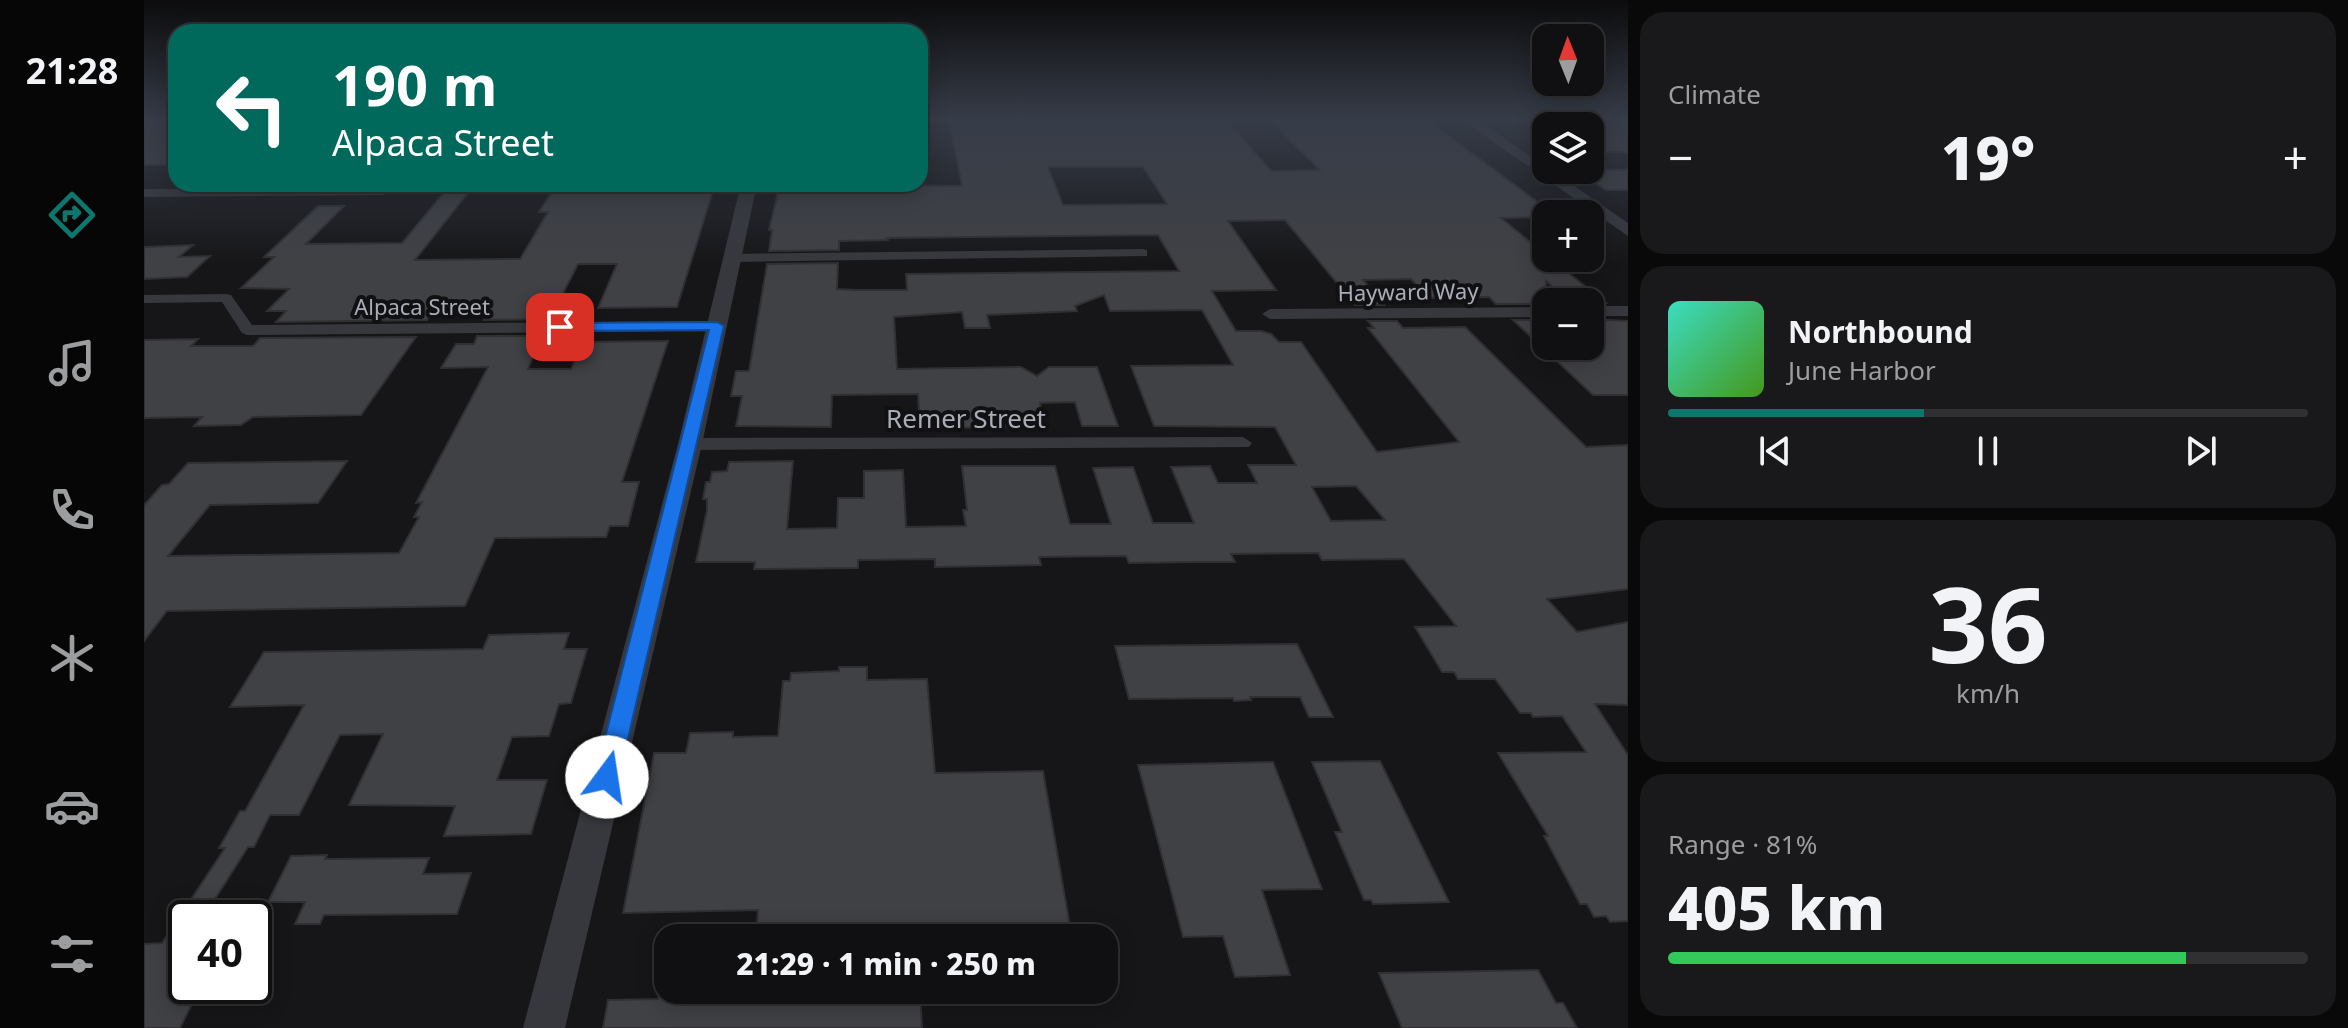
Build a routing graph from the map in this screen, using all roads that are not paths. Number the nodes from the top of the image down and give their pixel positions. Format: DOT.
graph roads {
  1 [pos="1538,168"];
  2 [pos="264,192"];
  3 [pos="747,192"];
  4 [pos="144,193"];
  5 [pos="1628,231"];
  6 [pos="1142,253"];
  7 [pos="731,258"];
  8 [pos="144,299"];
  9 [pos="1604,311"];
  10 [pos="1628,311"];
  11 [pos="1532,312"];
  12 [pos="1270,314"];
  13 [pos="717,326"];
  14 [pos="1243,443"];
  15 [pos="690,444"];
  16 [pos="544,1028"];
  1 -- 5 [label="street"];
  2 -- 4 [label="street"];
  3 -- 7 [label="street"];
  6 -- 7 [label="street"];
  7 -- 13 [label="street"];
  8 -- 13 [label="street, Alpaca Street"];
  9 -- 10 [label="street"];
  11 -- 12 [label="street, Hayward Way"];
  13 -- 15 [label="street"];
  14 -- 15 [label="street, Remer Street"];
  15 -- 16 [label="street"];
}
